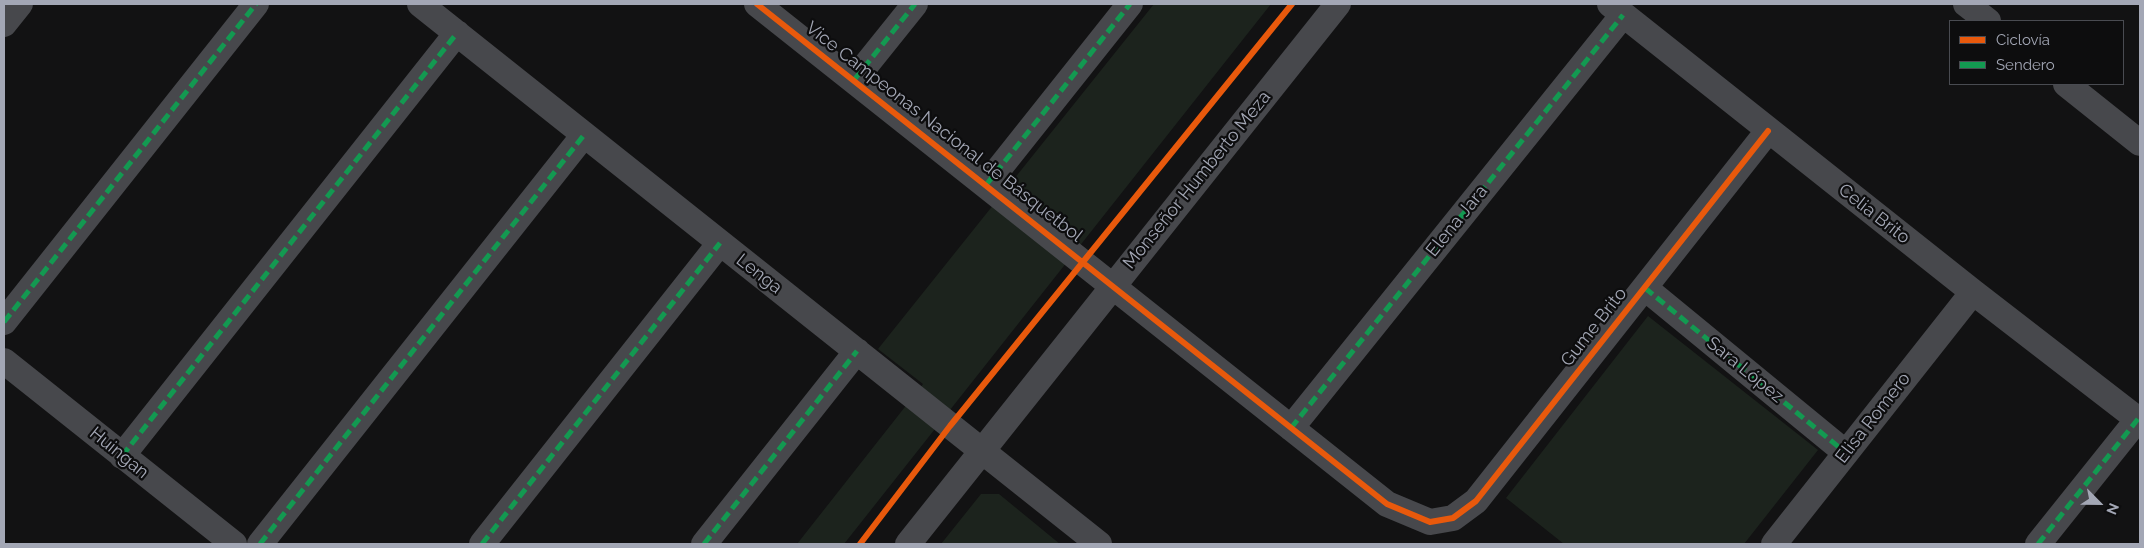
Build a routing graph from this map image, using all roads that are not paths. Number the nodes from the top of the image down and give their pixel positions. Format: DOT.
graph roads {
  1 [pos="20,4"];
  2 [pos="256,4"];
  3 [pos="420,4"];
  4 [pos="757,4"];
  5 [pos="915,4"];
  6 [pos="1130,4"];
  7 [pos="1338,4"];
  8 [pos="1966,4"];
  9 [pos="1616,9"];
  10 [pos="1987,20"];
  11 [pos="4,24"];
  12 [pos="457,33"];
  13 [pos="854,80"];
  14 [pos="2067,85"];
  15 [pos="1768,131"];
  16 [pos="584,135"];
  17 [pos="2140,143"];
  18 [pos="986,185"];
  19 [pos="720,243"];
  20 [pos="1113,285"];
  21 [pos="1644,288"];
  22 [pos="1973,292"];
  23 [pos="4,322"];
  24 [pos="857,352"];
  25 [pos="4,361"];
  26 [pos="2139,420"];
  27 [pos="1291,428"];
  28 [pos="982,451"];
  29 [pos="1846,452"];
  30 [pos="122,456"];
  31 [pos="1430,522"];
  32 [pos="234,544"];
  33 [pos="260,544"];
  34 [pos="482,544"];
  35 [pos="704,544"];
  36 [pos="908,544"];
  37 [pos="1099,544"];
  38 [pos="1774,544"];
  39 [pos="2038,544"];
  1 -- 11 [label="street"];
  2 -- 23 [label="street"];
  3 -- 12 [label="street, Lenga"];
  4 -- 13 [label="street, Vice Campeonas Nacional de Básquetbol"];
  5 -- 13 [label="street"];
  6 -- 18 [label="street"];
  7 -- 20 [label="street, Monseñor Humberto Meza"];
  8 -- 10 [label="street"];
  9 -- 15 [label="street, Celia Brito"];
  9 -- 27 [label="street, Elena Jara"];
  12 -- 16 [label="street, Lenga"];
  12 -- 30 [label="street"];
  13 -- 18 [label="street, Vice Campeonas Nacional de Básquetbol"];
  14 -- 17 [label="street"];
  15 -- 21 [label="street, Gume Brito"];
  15 -- 22 [label="street, Celia Brito"];
  16 -- 19 [label="street, Lenga"];
  16 -- 33 [label="street"];
  18 -- 20 [label="street, Vice Campeonas Nacional de Básquetbol"];
  19 -- 24 [label="street, Lenga"];
  19 -- 34 [label="street"];
  20 -- 27 [label="street, Vice Campeonas Nacional de Básquetbol"];
  20 -- 28 [label="street, Monseñor Humberto Meza"];
  21 -- 29 [label="street, Sara López"];
  21 -- 31 [label="street, Gume Brito"];
  22 -- 26 [label="street, Celia Brito"];
  22 -- 29 [label="street, Elisa Romero"];
  24 -- 28 [label="street, Lenga"];
  24 -- 35 [label="street"];
  25 -- 30 [label="street, Huingan"];
  26 -- 39 [label="street"];
  27 -- 31 [label="street, Vice Campeonas Nacional de Básquetbol"];
  28 -- 36 [label="street, Monseñor Humberto Meza"];
  28 -- 37 [label="street, Lenga"];
  29 -- 38 [label="street, Elisa Romero"];
  30 -- 32 [label="street, Huingan"];
}
